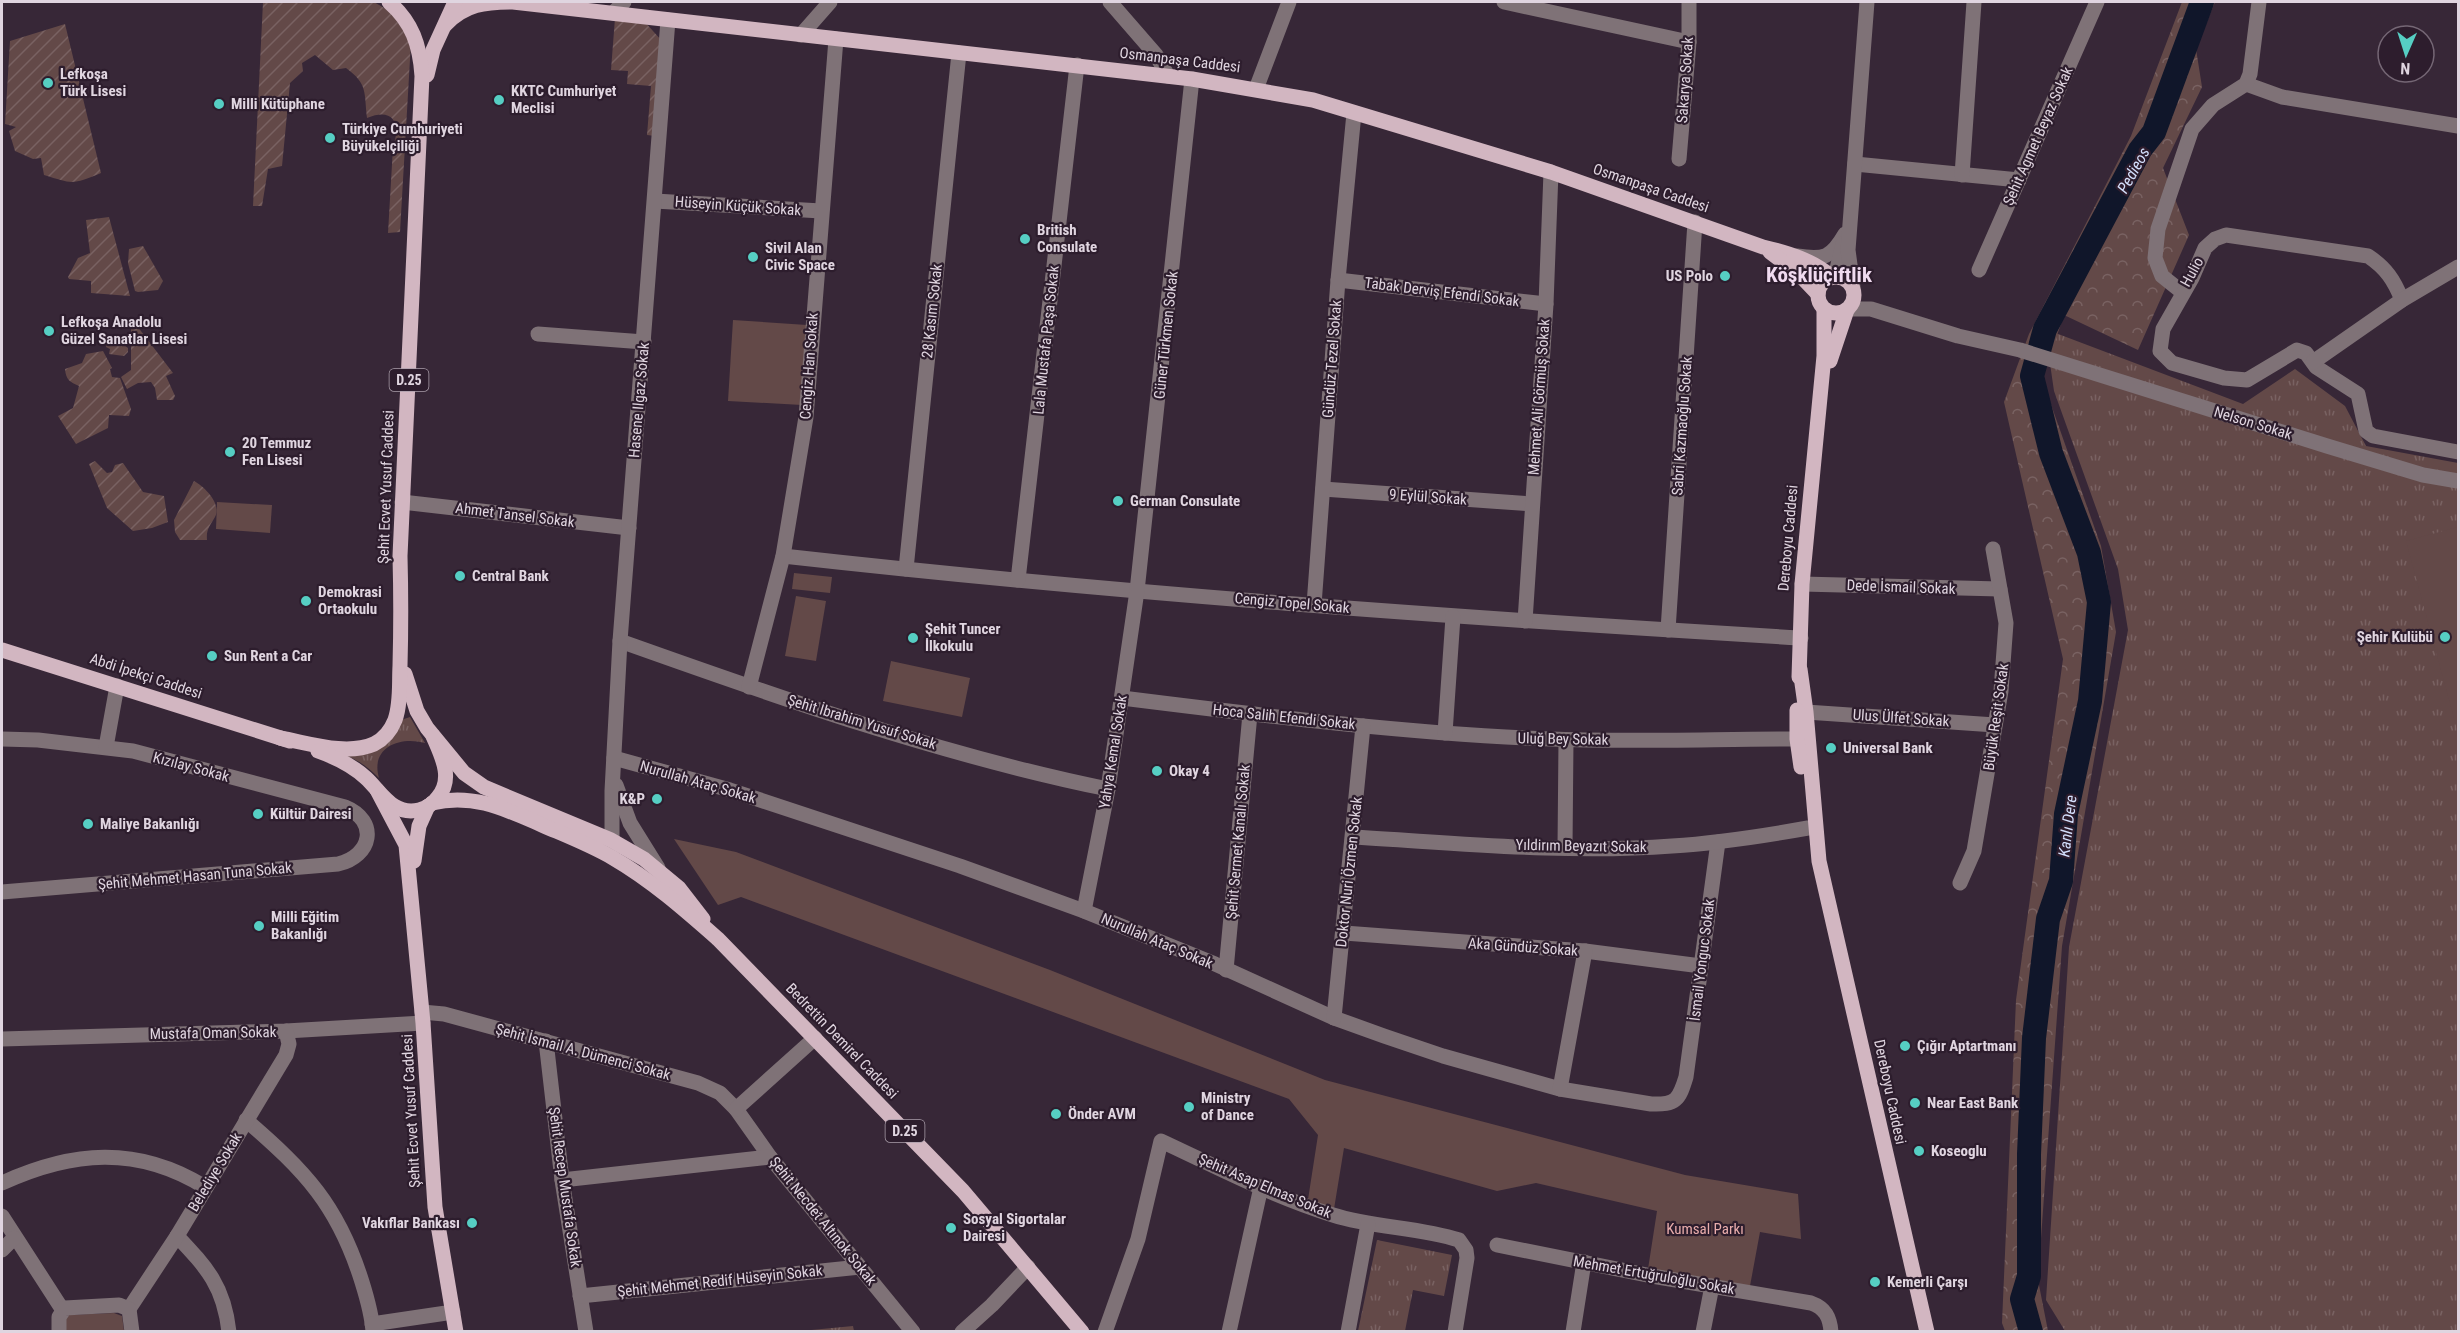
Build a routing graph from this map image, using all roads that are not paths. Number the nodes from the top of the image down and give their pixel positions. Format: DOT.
graph roads {
  1 [pos="388,2"];
  2 [pos="455,2"];
  3 [pos="548,2"];
  4 [pos="830,2"];
  5 [pos="1110,2"];
  6 [pos="1289,2"];
  7 [pos="1504,2"];
  8 [pos="1689,2"];
  9 [pos="1867,2"];
  10 [pos="1974,2"];
  11 [pos="2097,2"];
  12 [pos="2259,2"];
  13 [pos="571,7"];
  14 [pos="618,7"];
  15 [pos="668,20"];
  16 [pos="445,26"];
  17 [pos="801,35"];
  18 [pos="836,39"];
  19 [pos="1689,42"];
  20 [pos="959,53"];
  21 [pos="1077,65"];
  22 [pos="1168,76"];
  23 [pos="1192,79"];
  24 [pos="2246,84"];
  25 [pos="1256,89"];
  26 [pos="422,110"];
  27 [pos="1354,113"];
  28 [pos="2458,126"];
  29 [pos="1679,159"];
  30 [pos="1855,164"];
  31 [pos="1551,172"];
  32 [pos="1962,175"];
  33 [pos="2019,180"];
  34 [pos="655,201"];
  35 [pos="821,211"];
  36 [pos="1695,222"];
  37 [pos="1848,228"];
  38 [pos="1763,247"];
  39 [pos="1794,255"];
  40 [pos="2458,267"];
  41 [pos="1979,270"];
  42 [pos="1834,277"];
  43 [pos="1338,280"];
  44 [pos="1854,289"];
  45 [pos="2182,292"];
  46 [pos="1818,294"];
  47 [pos="2402,300"];
  48 [pos="1545,304"];
  49 [pos="1824,309"];
  50 [pos="1871,309"];
  51 [pos="1848,310"];
  52 [pos="538,334"];
  53 [pos="644,342"];
  54 [pos="2313,362"];
  55 [pos="1817,411"];
  56 [pos="2458,452"];
  57 [pos="2458,481"];
  58 [pos="1323,489"];
  59 [pos="402,502"];
  60 [pos="1532,504"];
  61 [pos="629,528"];
  62 [pos="1993,549"];
  63 [pos="783,556"];
  64 [pos="906,569"];
  65 [pos="1018,580"];
  66 [pos="1802,584"];
  67 [pos="2000,589"];
  68 [pos="1137,591"];
  69 [pos="1314,605"];
  70 [pos="1453,617"];
  71 [pos="1525,621"];
  72 [pos="1668,630"];
  73 [pos="1802,638"];
  74 [pos="620,641"];
  75 [pos="2,650"];
  76 [pos="400,650"];
  77 [pos="1800,669"];
  78 [pos="117,686"];
  79 [pos="749,687"];
  80 [pos="1122,698"];
  81 [pos="1806,712"];
  82 [pos="1250,714"];
  83 [pos="1995,725"];
  84 [pos="1363,726"];
  85 [pos="1445,733"];
  86 [pos="433,736"];
  87 [pos="280,738"];
  88 [pos="2,739"];
  89 [pos="1797,739"];
  90 [pos="1566,740"];
  91 [pos="106,747"];
  92 [pos="614,758"];
  93 [pos="614,779"];
  94 [pos="1108,789"];
  95 [pos="376,790"];
  96 [pos="430,805"];
  97 [pos="1808,828"];
  98 [pos="366,830"];
  99 [pos="1353,837"];
  100 [pos="612,840"];
  101 [pos="1718,842"];
  102 [pos="1565,848"];
  103 [pos="612,857"];
  104 [pos="1819,861"];
  105 [pos="661,873"];
  106 [pos="1960,883"];
  107 [pos="412,887"];
  108 [pos="2,892"];
  109 [pos="1084,911"];
  110 [pos="1344,933"];
  111 [pos="718,939"];
  112 [pos="1585,951"];
  113 [pos="1701,966"];
  114 [pos="1226,970"];
  115 [pos="423,1018"];
  116 [pos="1334,1018"];
  117 [pos="286,1031"];
  118 [pos="815,1038"];
  119 [pos="2,1039"];
  120 [pos="546,1041"];
  121 [pos="1686,1077"];
  122 [pos="1560,1089"];
  123 [pos="736,1109"];
  124 [pos="246,1120"];
  125 [pos="770,1157"];
  126 [pos="562,1180"];
  127 [pos="2,1183"];
  128 [pos="205,1187"];
  129 [pos="1261,1187"];
  130 [pos="2,1216"];
  131 [pos="1368,1224"];
  132 [pos="177,1236"];
  133 [pos="14,1238"];
  134 [pos="1497,1245"];
  135 [pos="2,1250"];
  136 [pos="1584,1262"];
  137 [pos="860,1267"];
  138 [pos="1028,1267"];
  139 [pos="1712,1286"];
  140 [pos="580,1296"];
  141 [pos="63,1309"];
  142 [pos="129,1309"];
  143 [pos="453,1312"];
  144 [pos="373,1328"];
  145 [pos="59,1332"];
  146 [pos="132,1332"];
  147 [pos="229,1332"];
  148 [pos="456,1332"];
  149 [pos="586,1332"];
  150 [pos="913,1332"];
  151 [pos="962,1332"];
  152 [pos="1082,1332"];
  153 [pos="1105,1332"];
  154 [pos="1229,1332"];
  155 [pos="1348,1332"];
  156 [pos="1455,1332"];
  157 [pos="1573,1332"];
  158 [pos="1703,1332"];
  159 [pos="1831,1332"];
  160 [pos="1926,1332"];
  1 -- 26 [label="main road, Şehit Ecvet Yusuf Caddesi / D.25"];
  2 -- 16 [label="main road, Şehit Ecvet Yusuf Caddesi"];
  3 -- 13 [label="main road, Osmanpaşa Caddesi"];
  4 -- 17 [label="street"];
  5 -- 22 [label="street"];
  6 -- 25 [label="street"];
  7 -- 19 [label="street"];
  8 -- 19 [label="street, Sakarya Sokak"];
  9 -- 30 [label="street"];
  10 -- 32 [label="street"];
  11 -- 33 [label="street, Şehit Agmet Beyaz Sokak"];
  12 -- 24 [label="street"];
  13 -- 14 [label="main road, Osmanpaşa Caddesi"];
  13 -- 16 [label="main road, Osmanpaşa Caddesi"];
  14 -- 15 [label="main road, Osmanpaşa Caddesi"];
  15 -- 17 [label="main road, Osmanpaşa Caddesi"];
  15 -- 34 [label="street, Hasene Ilgaz Sokak"];
  16 -- 26 [label="main road, Şehit Ecvet Yusuf Caddesi"];
  17 -- 18 [label="main road, Osmanpaşa Caddesi"];
  18 -- 20 [label="main road, Osmanpaşa Caddesi"];
  18 -- 35 [label="street, Cengiz Han Sokak"];
  19 -- 29 [label="street, Sakarya Sokak"];
  20 -- 21 [label="main road, Osmanpaşa Caddesi"];
  20 -- 64 [label="street, 28 Kasım Sokak"];
  21 -- 22 [label="main road, Osmanpaşa Caddesi"];
  21 -- 65 [label="street, Lala Mustafa Paşa Sokak"];
  22 -- 23 [label="main road, Osmanpaşa Caddesi"];
  23 -- 25 [label="main road, Osmanpaşa Caddesi"];
  23 -- 68 [label="street, Güner Türkmen Sokak"];
  24 -- 28 [label="street"];
  24 -- 45 [label="street, Hulio"];
  25 -- 27 [label="main road, Osmanpaşa Caddesi"];
  26 -- 59 [label="main road, Şehit Ecvet Yusuf Caddesi / D.25"];
  27 -- 31 [label="main road, Osmanpaşa Caddesi"];
  27 -- 43 [label="street, Gündüz Tezel Sokak"];
  30 -- 32 [label="street"];
  30 -- 37 [label="street"];
  31 -- 36 [label="main road, Osmanpaşa Caddesi"];
  31 -- 48 [label="street, Mehmet Ali Görmüş Sokak"];
  32 -- 33 [label="street"];
  33 -- 41 [label="street, Şehit Agmet Beyaz Sokak"];
  34 -- 35 [label="street, Hüseyin Küçük Sokak"];
  34 -- 53 [label="street, Hasene Ilgaz Sokak"];
  35 -- 63 [label="street, Cengiz Han Sokak"];
  36 -- 38 [label="main road, Osmanpaşa Caddesi"];
  36 -- 72 [label="street, Sabri Kazmaoğlu Sokak"];
  37 -- 39 [label="street"];
  37 -- 42 [label="street"];
  37 -- 44 [label="street"];
  38 -- 39 [label="main road, Osmanpaşa Caddesi"];
  38 -- 46 [label="main road, Osmanpaşa Caddesi"];
  39 -- 42 [label="main road, Osmanpaşa Caddesi"];
  40 -- 47 [label="street"];
  42 -- 44 [label="main road"];
  42 -- 46 [label="main road"];
  43 -- 48 [label="street, Tabak Derviş Efendi Sokak"];
  43 -- 58 [label="street, Gündüz Tezel Sokak"];
  44 -- 50 [label="street"];
  44 -- 51 [label="main road"];
  45 -- 47 [label="street, Hulio"];
  45 -- 54 [label="street"];
  46 -- 49 [label="main road"];
  47 -- 54 [label="street"];
  48 -- 60 [label="street, Mehmet Ali Görmüş Sokak"];
  49 -- 51 [label="main road"];
  49 -- 55 [label="main road, Dereboyu Caddesi"];
  50 -- 51 [label="street"];
  50 -- 57 [label="street, Nelson Sokak"];
  51 -- 55 [label="main road, Dereboyu Caddesi"];
  52 -- 53 [label="street"];
  53 -- 61 [label="street, Hasene Ilgaz Sokak"];
  54 -- 56 [label="street"];
  55 -- 66 [label="main road, Dereboyu Caddesi"];
  58 -- 60 [label="street, 9 Eylül Sokak"];
  58 -- 69 [label="street, Gündüz Tezel Sokak"];
  59 -- 61 [label="street, Ahmet Tansel Sokak"];
  59 -- 76 [label="main road, Şehit Ecvet Yusuf Caddesi / D.25"];
  60 -- 71 [label="street, Mehmet Ali Görmüş Sokak"];
  61 -- 74 [label="street, Hasene Ilgaz Sokak"];
  62 -- 67 [label="street, Büyük Reşit Sokak"];
  63 -- 64 [label="street, Cengiz Topel Sokak"];
  63 -- 79 [label="street, Cengiz Han Sokak"];
  64 -- 65 [label="street, Cengiz Topel Sokak"];
  65 -- 68 [label="street, Cengiz Topel Sokak"];
  66 -- 67 [label="street, Dede İsmail Sokak"];
  66 -- 73 [label="main road, Dereboyu Caddesi"];
  67 -- 83 [label="street, Büyük Reşit Sokak"];
  68 -- 69 [label="street, Cengiz Topel Sokak"];
  68 -- 80 [label="street, Yahya Kemal Sokak"];
  69 -- 70 [label="street, Cengiz Topel Sokak"];
  70 -- 71 [label="street, Cengiz Topel Sokak"];
  70 -- 85 [label="street"];
  71 -- 72 [label="street, Cengiz Topel Sokak"];
  72 -- 73 [label="street, Cengiz Topel Sokak"];
  73 -- 77 [label="main road, Dereboyu Caddesi"];
  74 -- 79 [label="street, Şehit İbrahim Yusuf Sokak"];
  74 -- 92 [label="street, Hasene Ilgaz Sokak"];
  75 -- 78 [label="main road, Abdi İpekçi Caddesi / D.25"];
  76 -- 86 [label="main road, D.25"];
  76 -- 87 [label="main road, Abdi İpekçi Caddesi"];
  77 -- 81 [label="main road, Dereboyu Caddesi"];
  77 -- 89 [label="main road, Dereboyu Caddesi"];
  78 -- 87 [label="main road, Abdi İpekçi Caddesi / D.25"];
  78 -- 91 [label="street"];
  79 -- 94 [label="street, Şehit İbrahim Yusuf Sokak"];
  80 -- 82 [label="street, Hoca Salih Efendi Sokak"];
  80 -- 94 [label="street, Yahya Kemal Sokak"];
  81 -- 83 [label="street, Ulus Ülfet Sokak"];
  81 -- 104 [label="main road, Dereboyu Caddesi"];
  82 -- 84 [label="street, Hoca Salih Efendi Sokak"];
  82 -- 114 [label="street, Şehit Sermet Kanalı Sokak"];
  83 -- 106 [label="street, Büyük Reşit Sokak"];
  84 -- 85 [label="street, Hoca Salih Efendi Sokak"];
  84 -- 99 [label="street, Doktor Nuri Özmen Sokak"];
  85 -- 90 [label="street, Uluğ Bey Sokak"];
  86 -- 96 [label="main road, D.25"];
  86 -- 100 [label="main road, Bedrettin Demirel Caddesi / D.25"];
  87 -- 95 [label="main road, Abdi İpekçi Caddesi / D.25"];
  88 -- 91 [label="street, Kızılay Sokak"];
  89 -- 90 [label="street, Uluğ Bey Sokak"];
  89 -- 97 [label="main road, Dereboyu Caddesi"];
  90 -- 102 [label="street"];
  91 -- 98 [label="street, Kızılay Sokak"];
  92 -- 93 [label="street, Hasene Ilgaz Sokak"];
  92 -- 109 [label="street, Nurullah Ataç Sokak"];
  93 -- 100 [label="street, Hasene Ilgaz Sokak"];
  93 -- 105 [label="street, Hasene Ilgaz Sokak"];
  94 -- 109 [label="street, Yahya Kemal Sokak"];
  95 -- 96 [label="main road, Abdi İpekçi Caddesi / D.25"];
  95 -- 107 [label="main road, Şehit Ecvet Yusuf Caddesi"];
  96 -- 103 [label="main road, Bedrettin Demirel Caddesi / D.25"];
  96 -- 107 [label="main road, Şehit Ecvet Yusuf Caddesi"];
  97 -- 101 [label="street, Yıldirım Beyazıt Sokak"];
  97 -- 104 [label="main road, Dereboyu Caddesi"];
  98 -- 108 [label="street, Şehit Mehmet Hasan Tuna Sokak"];
  99 -- 102 [label="street, Yıldirım Beyazıt Sokak"];
  99 -- 110 [label="street, Doktor Nuri Özmen Sokak"];
  100 -- 103 [label="street, Hasene Ilgaz Sokak"];
  100 -- 105 [label="main road, Bedrettin Demirel Caddesi / D.25"];
  101 -- 102 [label="street, Yıldirım Beyazıt Sokak"];
  101 -- 113 [label="street, İsmail Yonguc Sokak"];
  103 -- 111 [label="main road, Bedrettin Demirel Caddesi / D.25"];
  104 -- 160 [label="main road, Dereboyu Caddesi"];
  105 -- 111 [label="main road, Bedrettin Demirel Caddesi / D.25"];
  107 -- 115 [label="main road, Şehit Ecvet Yusuf Caddesi"];
  109 -- 114 [label="street, Nurullah Ataç Sokak"];
  110 -- 112 [label="street, Aka Gündüz Sokak"];
  110 -- 116 [label="street, Doktor Nuri Özmen Sokak"];
  111 -- 118 [label="main road, Bedrettin Demirel Caddesi / D.25"];
  112 -- 113 [label="street, Aka Gündüz Sokak"];
  112 -- 122 [label="street"];
  113 -- 121 [label="street, İsmail Yonguc Sokak"];
  114 -- 116 [label="street, Nurullah Ataç Sokak"];
  115 -- 117 [label="street, Mustafa Oman Sokak"];
  115 -- 120 [label="street, Şehit İsmail A. Dümenci Sokak"];
  115 -- 143 [label="main road, Şehit Ecvet Yusuf Caddesi"];
  116 -- 122 [label="street, Nurullah Ataç Sokak"];
  117 -- 119 [label="street, Mustafa Oman Sokak"];
  117 -- 124 [label="street, Belediye Sokak"];
  118 -- 123 [label="street"];
  118 -- 138 [label="main road, Bedrettin Demirel Caddesi / D.25"];
  120 -- 123 [label="street, Şehit İsmail A. Dümenci Sokak"];
  120 -- 126 [label="street, Şehit Recep Mustafa Sokak"];
  121 -- 122 [label="street, Nurullah Ataç Sokak"];
  123 -- 125 [label="street, Şehit Necdet Altınok Sokak"];
  124 -- 128 [label="street, Belediye Sokak"];
  124 -- 144 [label="street"];
  125 -- 126 [label="street"];
  125 -- 137 [label="street, Şehit Necdet Altınok Sokak"];
  126 -- 140 [label="street, Şehit Recep Mustafa Sokak"];
  127 -- 128 [label="street"];
  128 -- 132 [label="street, Belediye Sokak"];
  129 -- 131 [label="street, Şehit Asap Elmas Sokak"];
  129 -- 153 [label="street, Şehit Asap Elmas Sokak"];
  129 -- 154 [label="street"];
  130 -- 133 [label="street"];
  131 -- 155 [label="street"];
  131 -- 156 [label="street, Şehit Asap Elmas Sokak"];
  132 -- 142 [label="street, Belediye Sokak"];
  132 -- 147 [label="street"];
  133 -- 135 [label="street"];
  133 -- 141 [label="street"];
  134 -- 136 [label="street, Mehmet Ertuğruloğlu Sokak"];
  136 -- 139 [label="street, Mehmet Ertuğruloğlu Sokak"];
  136 -- 157 [label="street"];
  137 -- 140 [label="street, Şehit Mehmet Redif Hüseyin Sokak"];
  137 -- 150 [label="street, Şehit Necdet Altınok Sokak"];
  138 -- 151 [label="street"];
  138 -- 152 [label="main road, Bedrettin Demirel Caddesi / D.25"];
  139 -- 158 [label="street"];
  139 -- 159 [label="street, Mehmet Ertuğruloğlu Sokak"];
  140 -- 149 [label="street, Şehit Recep Mustafa Sokak"];
  141 -- 142 [label="street"];
  141 -- 145 [label="street"];
  142 -- 146 [label="street"];
  143 -- 144 [label="street"];
  143 -- 148 [label="main road, Şehit Ecvet Yusuf Caddesi"];
}
